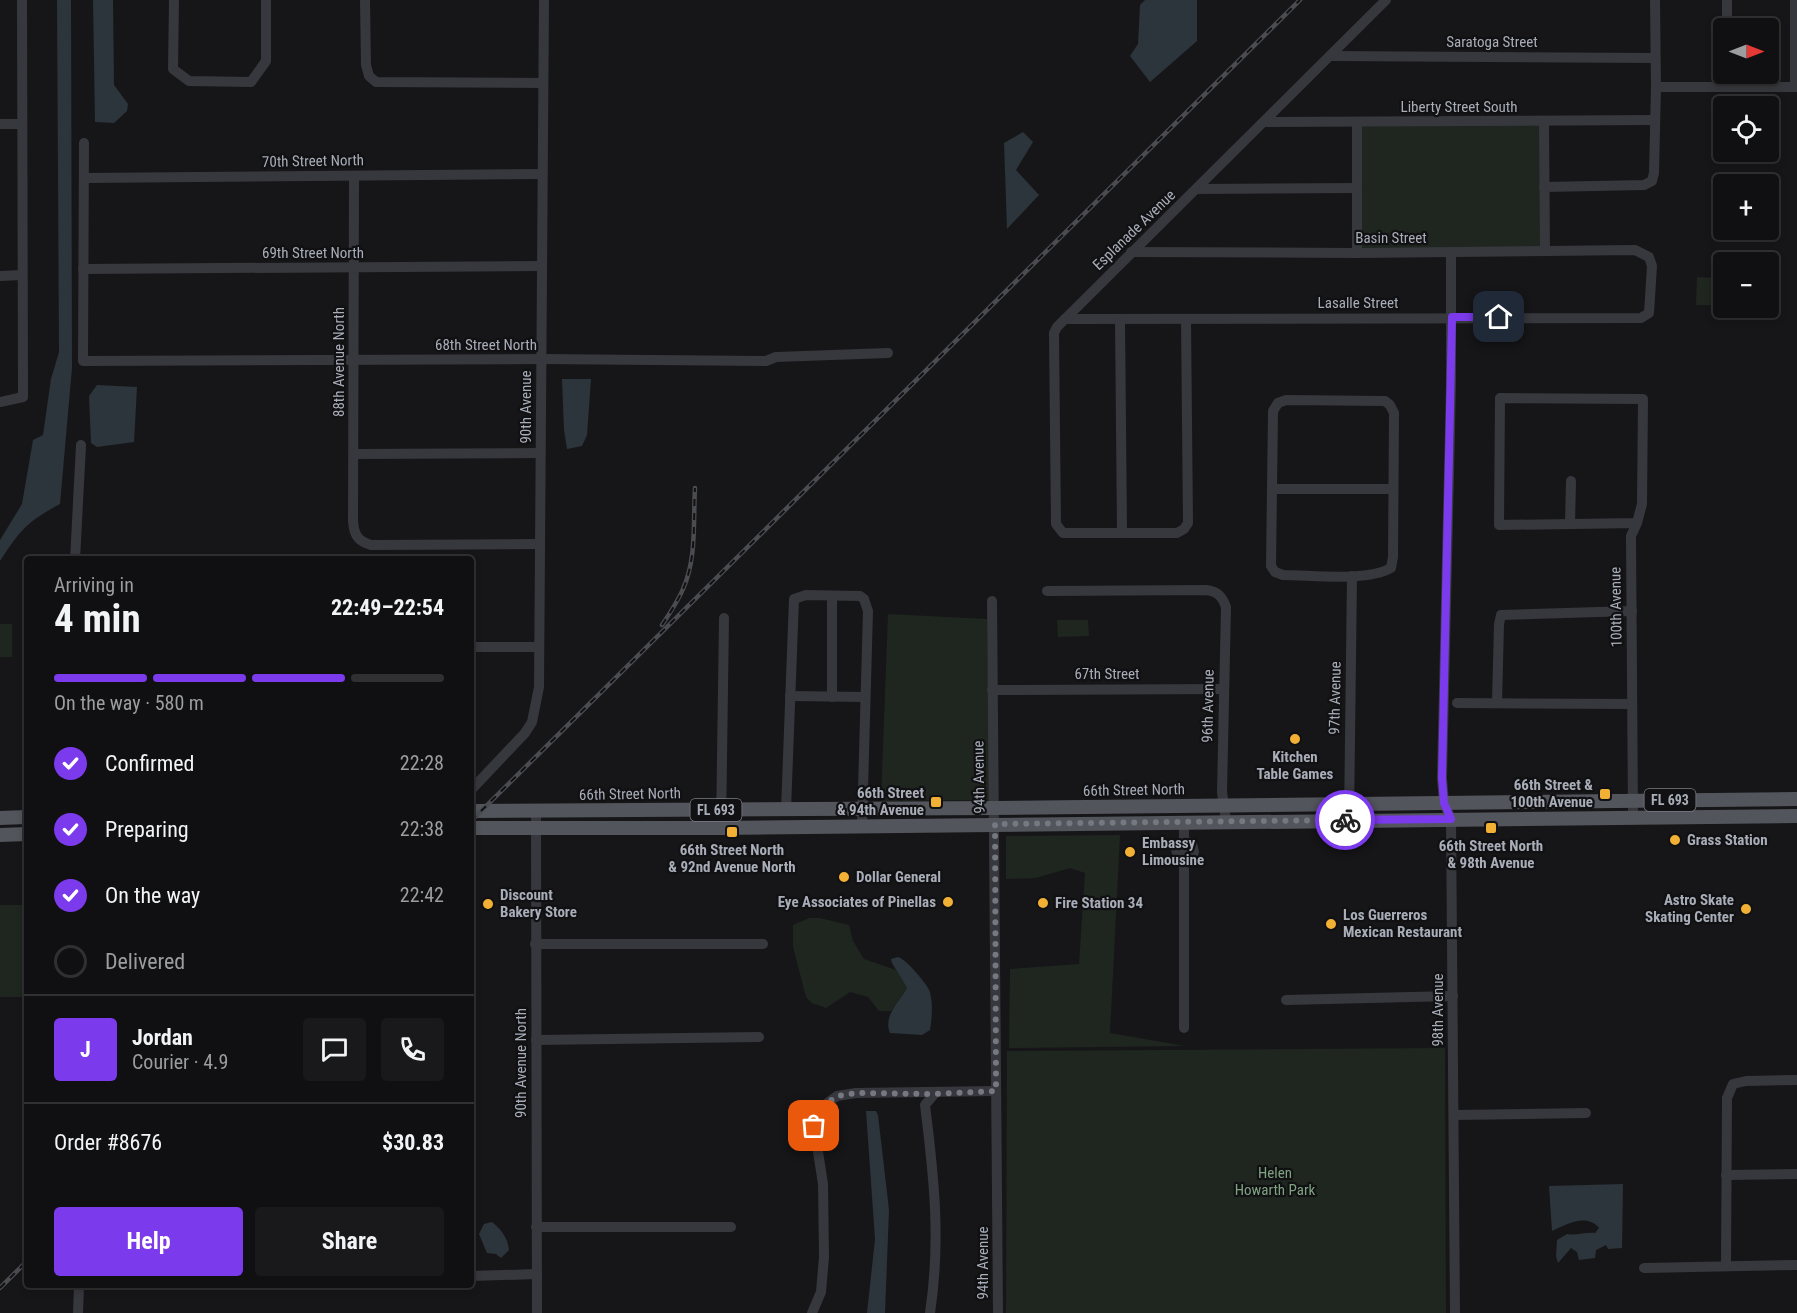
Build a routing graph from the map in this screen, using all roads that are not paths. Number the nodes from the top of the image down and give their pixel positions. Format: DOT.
graph roads {
  1 [pos="22,0"];
  2 [pos="174,0"];
  3 [pos="266,0"];
  4 [pos="365,0"];
  5 [pos="544,0"];
  6 [pos="1386,0"];
  7 [pos="1655,0"];
  8 [pos="1727,0"];
  9 [pos="1795,0"];
  10 [pos="1727,18"];
  11 [pos="1330,57"];
  12 [pos="1655,58"];
  13 [pos="543,83"];
  14 [pos="1656,87"];
  15 [pos="1727,87"];
  16 [pos="1796,87"];
  17 [pos="1655,120"];
  18 [pos="1264,122"];
  19 [pos="1544,122"];
  20 [pos="1357,123"];
  21 [pos="0,124"];
  22 [pos="22,124"];
  23 [pos="84,143"];
  24 [pos="542,174"];
  25 [pos="354,176"];
  26 [pos="84,178"];
  27 [pos="1544,187"];
  28 [pos="1358,188"];
  29 [pos="1197,189"];
  30 [pos="1545,251"];
  31 [pos="1131,252"];
  32 [pos="1451,252"];
  33 [pos="1357,253"];
  34 [pos="542,266"];
  35 [pos="354,267"];
  36 [pos="83,269"];
  37 [pos="22,275"];
  38 [pos="0,276"];
  39 [pos="1649,313"];
  40 [pos="1452,317"];
  41 [pos="1065,319"];
  42 [pos="1186,319"];
  43 [pos="1120,320"];
  44 [pos="888,353"];
  45 [pos="541,359"];
  46 [pos="354,360"];
  47 [pos="0,402"];
  48 [pos="81,445"];
  49 [pos="540,453"];
  50 [pos="354,454"];
  51 [pos="1571,481"];
  52 [pos="1273,489"];
  53 [pos="1393,489"];
  54 [pos="1637,523"];
  55 [pos="1570,524"];
  56 [pos="1122,533"];
  57 [pos="539,544"];
  58 [pos="75,556"];
  59 [pos="1352,576"];
  60 [pos="1047,591"];
  61 [pos="832,596"];
  62 [pos="992,601"];
  63 [pos="1632,611"];
  64 [pos="724,618"];
  65 [pos="538,646"];
  66 [pos="474,647"];
  67 [pos="1223,688"];
  68 [pos="992,690"];
  69 [pos="790,696"];
  70 [pos="832,697"];
  71 [pos="866,697"];
  72 [pos="1457,703"];
  73 [pos="1497,703"];
  74 [pos="1632,704"];
  75 [pos="474,787"];
  76 [pos="1797,799"];
  77 [pos="1632,800"];
  78 [pos="1349,803"];
  79 [pos="1444,803"];
  80 [pos="1225,805"];
  81 [pos="995,808"];
  82 [pos="862,809"];
  83 [pos="722,810"];
  84 [pos="786,810"];
  85 [pos="474,811"];
  86 [pos="536,812"];
  87 [pos="1797,816"];
  88 [pos="24,817"];
  89 [pos="1633,817"];
  90 [pos="0,818"];
  91 [pos="1451,819"];
  92 [pos="1226,820"];
  93 [pos="1349,820"];
  94 [pos="1184,821"];
  95 [pos="995,824"];
  96 [pos="862,825"];
  97 [pos="474,828"];
  98 [pos="721,828"];
  99 [pos="536,829"];
  100 [pos="24,834"];
  101 [pos="0,835"];
  102 [pos="535,944"];
  103 [pos="763,944"];
  104 [pos="1453,996"];
  105 [pos="1286,1000"];
  106 [pos="1184,1028"];
  107 [pos="759,1036"];
  108 [pos="536,1040"];
  109 [pos="1797,1080"];
  110 [pos="996,1091"];
  111 [pos="935,1094"];
  112 [pos="1586,1113"];
  113 [pos="1454,1115"];
  114 [pos="1797,1174"];
  115 [pos="1726,1175"];
  116 [pos="536,1227"];
  117 [pos="730,1227"];
  118 [pos="1797,1265"];
  119 [pos="1726,1266"];
  120 [pos="1644,1268"];
  121 [pos="537,1274"];
  122 [pos="474,1276"];
  123 [pos="79,1288"];
  124 [pos="78,1313"];
  125 [pos="537,1313"];
  126 [pos="812,1313"];
  127 [pos="930,1313"];
  128 [pos="998,1313"];
  129 [pos="1455,1313"];
  1 -- 22 [label="street"];
  2 -- 3 [label="street"];
  4 -- 13 [label="street"];
  5 -- 13 [label="street, 90th Avenue"];
  6 -- 11 [label="street, Esplanade Avenue"];
  7 -- 12 [label="street"];
  8 -- 10 [label="street"];
  9 -- 16 [label="street"];
  11 -- 12 [label="street, Saratoga Street"];
  11 -- 18 [label="street, Esplanade Avenue"];
  12 -- 14 [label="street"];
  13 -- 24 [label="street, 90th Avenue"];
  14 -- 15 [label="street"];
  14 -- 17 [label="street"];
  15 -- 16 [label="street"];
  17 -- 19 [label="street, Liberty Street South"];
  17 -- 27 [label="street"];
  18 -- 20 [label="street, Liberty Street South"];
  18 -- 29 [label="street, Esplanade Avenue"];
  19 -- 20 [label="street, Liberty Street South"];
  19 -- 27 [label="street"];
  20 -- 28 [label="street"];
  21 -- 22 [label="street"];
  22 -- 37 [label="street"];
  23 -- 26 [label="street"];
  24 -- 25 [label="street, 70th Street North"];
  24 -- 34 [label="street, 90th Avenue"];
  25 -- 26 [label="street, 70th Street North"];
  25 -- 35 [label="street, 88th Avenue North"];
  26 -- 36 [label="street"];
  27 -- 30 [label="street"];
  28 -- 29 [label="street"];
  28 -- 33 [label="street"];
  29 -- 31 [label="street, Esplanade Avenue"];
  30 -- 32 [label="street, Basin Street"];
  30 -- 39 [label="street, Basin Street"];
  31 -- 33 [label="street, Basin Street"];
  31 -- 41 [label="street, Esplanade Avenue"];
  32 -- 33 [label="street, Basin Street"];
  32 -- 40 [label="street, 98th Avenue"];
  34 -- 35 [label="street, 69th Street North"];
  34 -- 45 [label="street, 90th Avenue"];
  35 -- 36 [label="street, 69th Street North"];
  35 -- 46 [label="street, 88th Avenue North"];
  36 -- 46 [label="street, 68th Street North"];
  37 -- 38 [label="street"];
  37 -- 47 [label="street"];
  39 -- 40 [label="street, Lasalle Street"];
  40 -- 42 [label="street, Lasalle Street"];
  40 -- 79 [label="street, 98th Avenue"];
  41 -- 43 [label="street, Lasalle Street"];
  41 -- 56 [label="street, Esplanade Avenue"];
  42 -- 43 [label="street, Lasalle Street"];
  42 -- 56 [label="street"];
  43 -- 56 [label="street"];
  44 -- 45 [label="street, 68th Street North"];
  45 -- 46 [label="street, 68th Street North"];
  45 -- 49 [label="street, 90th Avenue"];
  46 -- 50 [label="street, 88th Avenue North"];
  48 -- 58 [label="street"];
  49 -- 50 [label="street"];
  49 -- 57 [label="street, 90th Avenue"];
  50 -- 57 [label="street, 88th Avenue North"];
  51 -- 55 [label="street"];
  52 -- 53 [label="street"];
  52 -- 53 [label="street"];
  52 -- 59 [label="street"];
  53 -- 59 [label="street"];
  54 -- 55 [label="street"];
  54 -- 55 [label="street, 100th Avenue"];
  54 -- 63 [label="street, 100th Avenue"];
  57 -- 65 [label="street, 90th Avenue"];
  59 -- 78 [label="street, 97th Avenue"];
  60 -- 67 [label="street, 96th Avenue"];
  61 -- 69 [label="street"];
  61 -- 70 [label="street"];
  61 -- 71 [label="street"];
  62 -- 68 [label="street, 94th Avenue"];
  63 -- 73 [label="street"];
  63 -- 74 [label="street, 100th Avenue"];
  64 -- 83 [label="street"];
  65 -- 66 [label="street"];
  65 -- 75 [label="street, 90th Avenue"];
  67 -- 68 [label="street, 67th Street"];
  67 -- 80 [label="street, 96th Avenue"];
  68 -- 81 [label="street, 94th Avenue"];
  69 -- 70 [label="street"];
  69 -- 84 [label="street"];
  70 -- 71 [label="street"];
  71 -- 82 [label="street"];
  72 -- 73 [label="street"];
  73 -- 74 [label="street"];
  74 -- 77 [label="street, 100th Avenue"];
  76 -- 77 [label="main road, 66th Street North / FL 693"];
  77 -- 79 [label="main road, 66th Street North / FL 693"];
  77 -- 89 [label="street, 100th Avenue"];
  78 -- 79 [label="main road, 66th Street North / FL 693"];
  78 -- 80 [label="main road, 66th Street North / FL 693"];
  78 -- 93 [label="street, 97th Avenue"];
  79 -- 91 [label="street, 98th Avenue"];
  80 -- 81 [label="main road, 66th Street North / FL 693"];
  80 -- 92 [label="street, 96th Avenue"];
  81 -- 82 [label="main road, 66th Street North / FL 693"];
  81 -- 95 [label="street, 94th Avenue"];
  82 -- 84 [label="main road, 66th Street North / FL 693"];
  82 -- 96 [label="street"];
  83 -- 84 [label="main road, 66th Street North / FL 693"];
  83 -- 86 [label="main road, 66th Street North / FL 693"];
  83 -- 98 [label="street"];
  85 -- 86 [label="main road, 66th Street North / FL 693"];
  86 -- 99 [label="street, 90th Avenue North"];
  87 -- 89 [label="main road, FL 693"];
  88 -- 90 [label="main road"];
  89 -- 91 [label="main road, FL 693"];
  91 -- 93 [label="main road, FL 693"];
  91 -- 104 [label="street, 98th Avenue"];
  92 -- 93 [label="main road, FL 693"];
  92 -- 94 [label="main road, FL 693"];
  94 -- 95 [label="main road, FL 693"];
  94 -- 106 [label="street"];
  95 -- 96 [label="main road, FL 693"];
  95 -- 110 [label="street, 94th Avenue"];
  96 -- 98 [label="main road, FL 693"];
  97 -- 99 [label="main road, FL 693"];
  98 -- 99 [label="main road, FL 693"];
  99 -- 102 [label="street, 90th Avenue North"];
  100 -- 101 [label="main road"];
  102 -- 103 [label="street"];
  102 -- 108 [label="street, 90th Avenue North"];
  104 -- 105 [label="street"];
  104 -- 113 [label="street, 98th Avenue"];
  107 -- 108 [label="street"];
  108 -- 116 [label="street, 90th Avenue North"];
  109 -- 115 [label="street"];
  110 -- 111 [label="street"];
  110 -- 128 [label="street, 94th Avenue"];
  111 -- 126 [label="street"];
  111 -- 127 [label="street"];
  112 -- 113 [label="street"];
  113 -- 129 [label="street, 98th Avenue"];
  114 -- 115 [label="street"];
  115 -- 119 [label="street"];
  116 -- 117 [label="street"];
  116 -- 121 [label="street, 90th Avenue North"];
  118 -- 119 [label="street"];
  119 -- 120 [label="street"];
  121 -- 122 [label="street"];
  121 -- 125 [label="street, 90th Avenue North"];
  123 -- 124 [label="street"];
}
